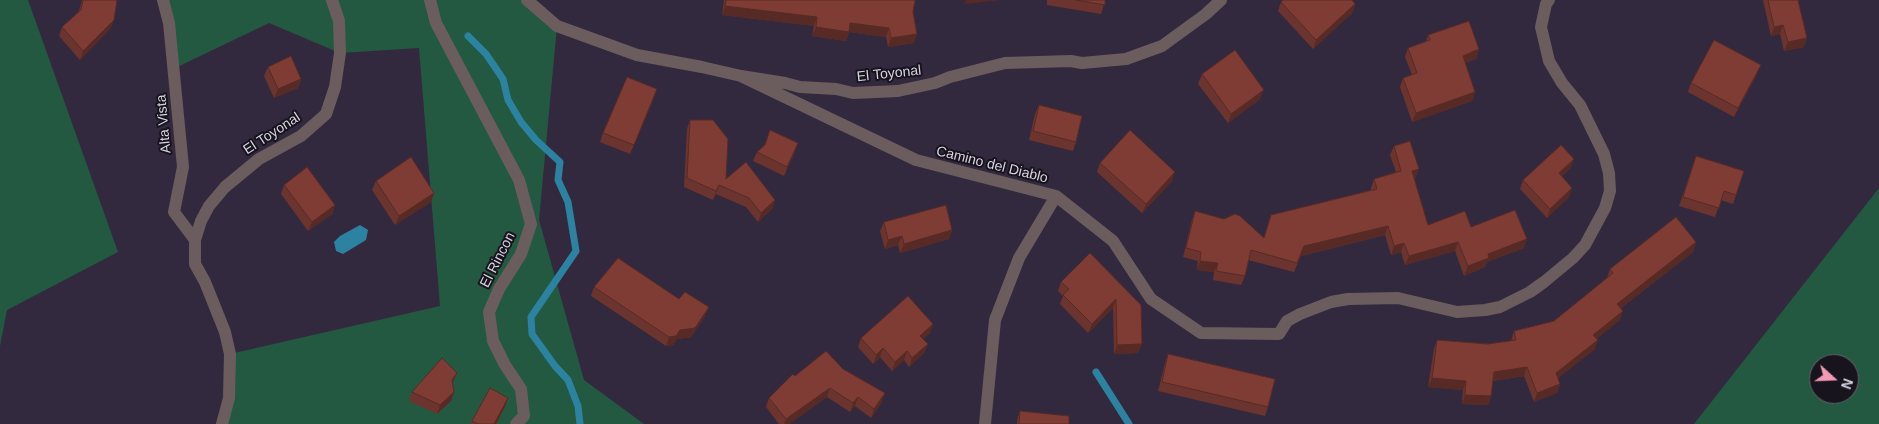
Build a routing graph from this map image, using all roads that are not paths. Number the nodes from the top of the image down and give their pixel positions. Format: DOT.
graph roads {
  1 [pos="163,0"];
  2 [pos="332,0"];
  3 [pos="430,0"];
  4 [pos="526,0"];
  5 [pos="1221,0"];
  6 [pos="1548,0"];
  7 [pos="741,76"];
  8 [pos="1056,196"];
  9 [pos="195,240"];
  10 [pos="222,424"];
  11 [pos="516,424"];
  12 [pos="985,424"];
  1 -- 9 [label="street, Alta Vista"];
  2 -- 9 [label="street, El Toyonal"];
  3 -- 11 [label="street, El Rincon"];
  4 -- 7 [label="street, El Toyonal"];
  5 -- 7 [label="street, El Toyonal"];
  6 -- 8 [label="street, Camino del Diablo"];
  7 -- 8 [label="street, Camino del Diablo"];
  8 -- 12 [label="street"];
  9 -- 10 [label="street, El Toyonal"];
}
